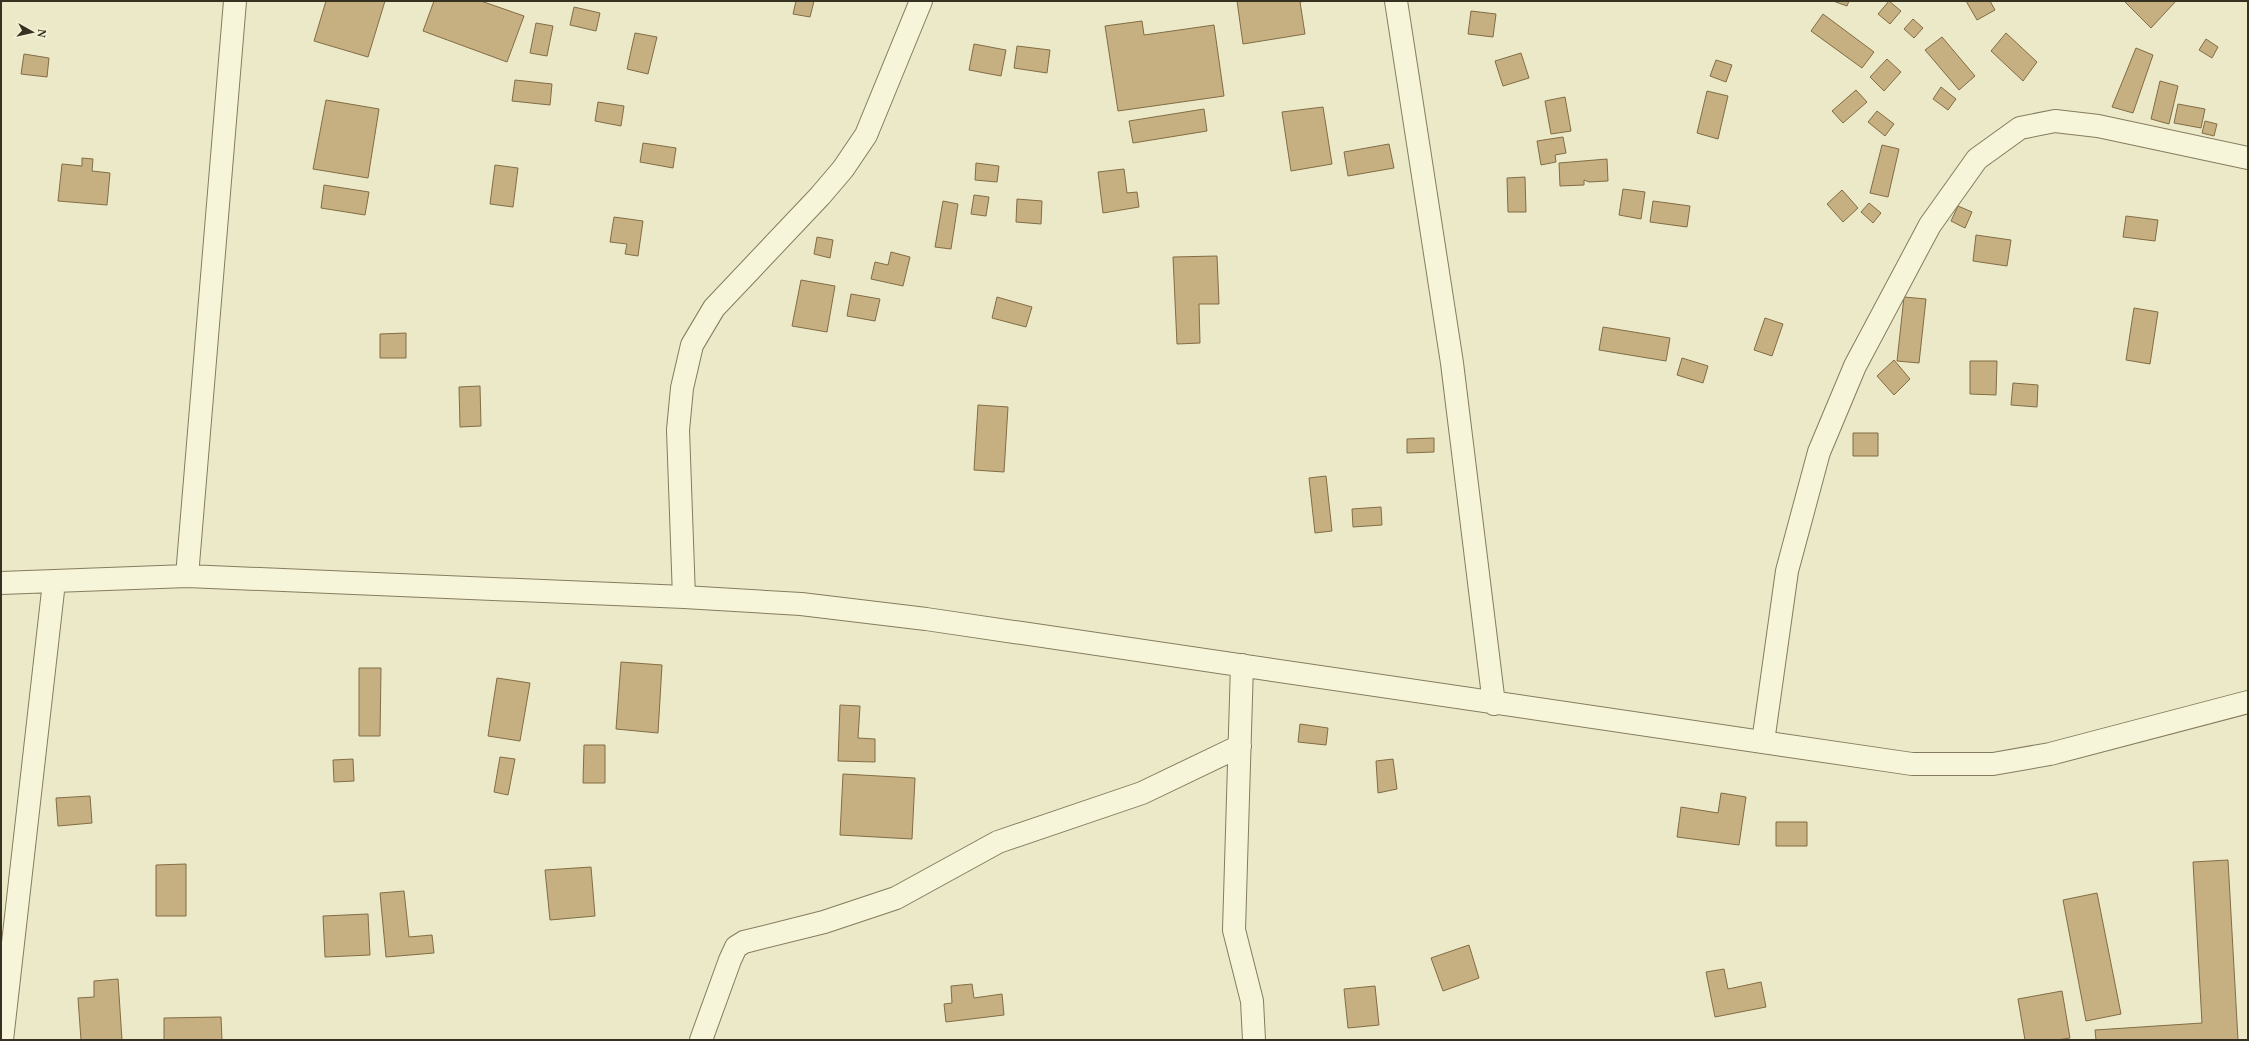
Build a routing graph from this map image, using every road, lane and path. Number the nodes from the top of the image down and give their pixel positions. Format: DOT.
graph roads {
  1 [pos="235,1"];
  2 [pos="921,1"];
  3 [pos="1396,1"];
  4 [pos="2248,158"];
  5 [pos="187,576"];
  6 [pos="54,582"];
  7 [pos="1,583"];
  8 [pos="684,597"];
  9 [pos="1242,666"];
  10 [pos="2248,702"];
  11 [pos="1494,704"];
  12 [pos="1763,742"];
  13 [pos="1240,746"];
  14 [pos="2,1040"];
  15 [pos="701,1040"];
  16 [pos="1254,1040"];
  1 -- 5 [label="street"];
  2 -- 8 [label="street"];
  3 -- 11 [label="street"];
  4 -- 12 [label="street"];
  5 -- 6 [label="street"];
  5 -- 8 [label="street"];
  6 -- 7 [label="street"];
  6 -- 14 [label="street"];
  8 -- 9 [label="street"];
  9 -- 11 [label="street"];
  9 -- 13 [label="street"];
  10 -- 12 [label="street"];
  11 -- 12 [label="street"];
  13 -- 15 [label="street"];
  13 -- 16 [label="street"];
}
